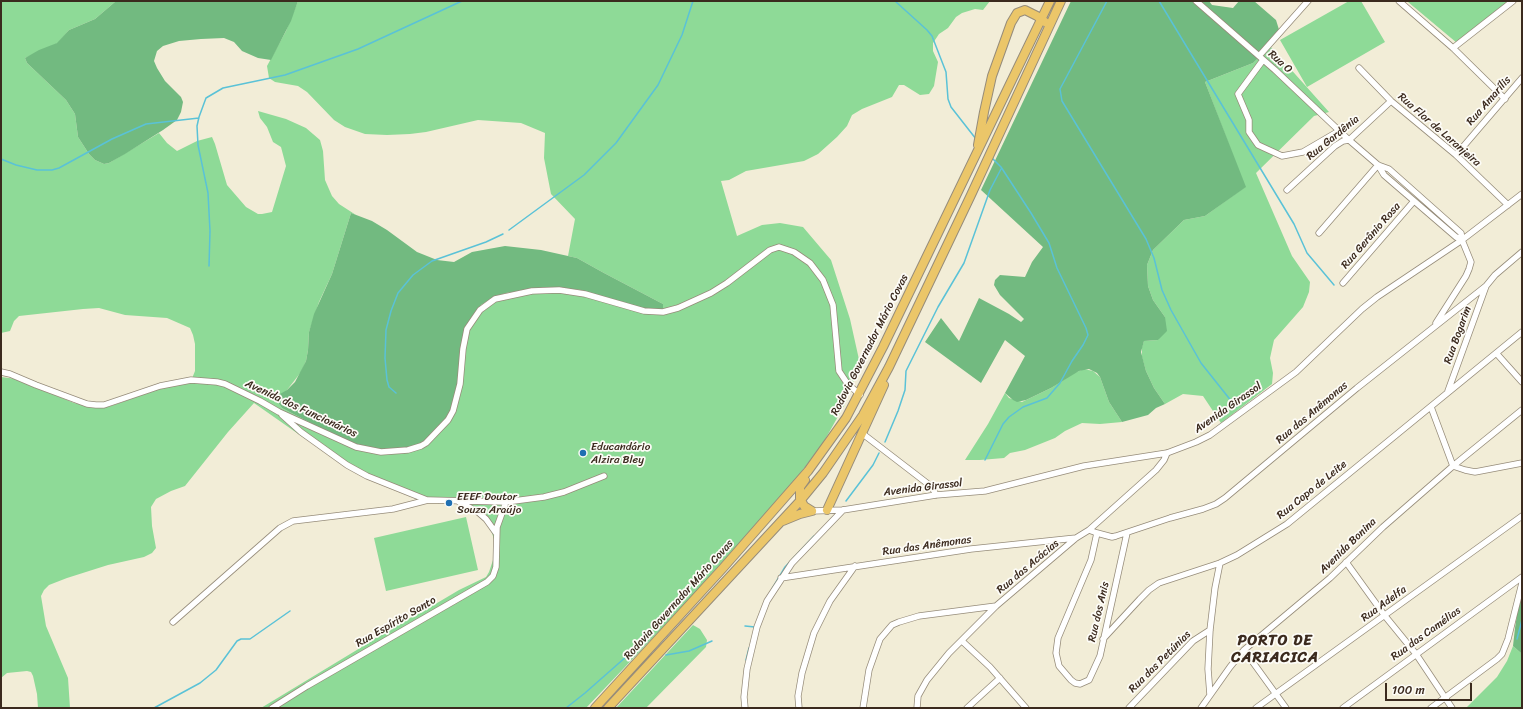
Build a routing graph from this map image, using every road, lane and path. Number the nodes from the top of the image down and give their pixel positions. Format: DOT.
graph roads {
  1 [pos="1050,1"];
  2 [pos="1061,1"];
  3 [pos="1196,1"];
  4 [pos="1308,1"];
  5 [pos="1399,1"];
  6 [pos="1513,1"];
  7 [pos="1041,18"];
  8 [pos="1453,48"];
  9 [pos="1261,58"];
  10 [pos="1359,68"];
  11 [pos="1522,78"];
  12 [pos="1504,98"];
  13 [pos="1391,101"];
  14 [pos="1002,127"];
  15 [pos="1339,131"];
  16 [pos="1349,140"];
  17 [pos="977,154"];
  18 [pos="1456,155"];
  19 [pos="1378,165"];
  20 [pos="1287,190"];
  21 [pos="1522,194"];
  22 [pos="1414,201"];
  23 [pos="1508,205"];
  24 [pos="1319,233"];
  25 [pos="1462,240"];
  26 [pos="1522,252"];
  27 [pos="1343,283"];
  28 [pos="1486,286"];
  29 [pos="1434,327"];
  30 [pos="1522,332"];
  31 [pos="1497,354"];
  32 [pos="889,367"];
  33 [pos="1,372"];
  34 [pos="1522,382"];
  35 [pos="1448,392"];
  36 [pos="860,395"];
  37 [pos="1431,407"];
  38 [pos="1522,410"];
  39 [pos="279,412"];
  40 [pos="846,418"];
  41 [pos="863,434"];
  42 [pos="1167,453"];
  43 [pos="1522,463"];
  44 [pos="1453,466"];
  45 [pos="604,476"];
  46 [pos="936,495"];
  47 [pos="428,500"];
  48 [pos="457,501"];
  49 [pos="800,501"];
  50 [pos="506,502"];
  51 [pos="827,510"];
  52 [pos="842,510"];
  53 [pos="812,511"];
  54 [pos="1522,516"];
  55 [pos="780,523"];
  56 [pos="1089,530"];
  57 [pos="496,533"];
  58 [pos="1127,533"];
  59 [pos="1098,534"];
  60 [pos="1076,538"];
  61 [pos="1346,562"];
  62 [pos="1220,563"];
  63 [pos="855,566"];
  64 [pos="1522,577"];
  65 [pos="781,578"];
  66 [pos="1522,583"];
  67 [pos="996,606"];
  68 [pos="1385,616"];
  69 [pos="173,622"];
  70 [pos="1210,630"];
  71 [pos="1103,639"];
  72 [pos="962,641"];
  73 [pos="1244,650"];
  74 [pos="1416,654"];
  75 [pos="1000,678"];
  76 [pos="1276,693"];
  77 [pos="1210,694"];
  78 [pos="1445,698"];
  79 [pos="272,708"];
  80 [pos="595,708"];
  81 [pos="608,708"];
  82 [pos="745,708"];
  83 [pos="798,708"];
  84 [pos="863,708"];
  85 [pos="917,708"];
  86 [pos="967,708"];
  87 [pos="1026,708"];
  88 [pos="1130,708"];
  89 [pos="1201,708"];
  90 [pos="1256,708"];
  91 [pos="1286,708"];
  92 [pos="1343,708"];
  93 [pos="1431,708"];
  94 [pos="1452,708"];
  1 -- 7 [label="highway, Rodovia Governador Mário Covas"];
  2 -- 14 [label="highway, Rodovia Governador Mário Covas"];
  3 -- 9 [label="street, Rua O"];
  4 -- 9 [label="street"];
  5 -- 8 [label="street"];
  6 -- 8 [label="street"];
  7 -- 14 [label="highway"];
  7 -- 17 [label="highway, Rodovia Governador Mário Covas"];
  7 -- 17 [label="highway"];
  8 -- 12 [label="street"];
  9 -- 15 [label="street, Rua O"];
  9 -- 15 [label="street"];
  10 -- 13 [label="street, Rua Flor de Laranjeira"];
  11 -- 12 [label="street, Rua Amarílis"];
  12 -- 18 [label="street, Rua Amarílis"];
  13 -- 16 [label="street, Rua Gardênia"];
  13 -- 18 [label="street, Rua Flor de Laranjeira"];
  14 -- 32 [label="highway, Rodovia Governador Mário Covas"];
  15 -- 16 [label="street, Rua O"];
  16 -- 19 [label="street, Rua O"];
  16 -- 20 [label="street, Rua Gardênia"];
  17 -- 36 [label="highway, Rodovia Governador Mário Covas"];
  18 -- 23 [label="street, Rua Flor de Laranjeira"];
  19 -- 22 [label="street"];
  19 -- 24 [label="street"];
  19 -- 25 [label="street"];
  21 -- 23 [label="street, Avenida Girassol"];
  22 -- 25 [label="street"];
  22 -- 27 [label="street, Rua Gerânio Rosa"];
  23 -- 25 [label="street, Avenida Girassol"];
  25 -- 29 [label="street"];
  25 -- 42 [label="street, Avenida Girassol"];
  26 -- 28 [label="street, Rua das Anêmonas"];
  28 -- 29 [label="street, Rua das Anêmonas"];
  28 -- 35 [label="street, Rua Bogarim"];
  29 -- 58 [label="street, Rua das Anêmonas"];
  30 -- 31 [label="street, Rua Copo de Leite"];
  31 -- 34 [label="street"];
  31 -- 35 [label="street, Rua Copo de Leite"];
  32 -- 41 [label="highway"];
  32 -- 49 [label="highway, Rodovia Governador Mário Covas"];
  33 -- 39 [label="street, Avenida dos Funcionários"];
  35 -- 37 [label="street, Rua Copo de Leite"];
  36 -- 39 [label="street, Avenida dos Funcionários"];
  36 -- 40 [label="highway, Rodovia Governador Mário Covas"];
  37 -- 44 [label="street"];
  37 -- 62 [label="street, Rua Copo de Leite"];
  38 -- 44 [label="street, Avenida Bonina"];
  39 -- 47 [label="street"];
  40 -- 49 [label="highway"];
  40 -- 80 [label="highway, Rodovia Governador Mário Covas"];
  41 -- 46 [label="street"];
  41 -- 51 [label="highway"];
  42 -- 46 [label="street, Avenida Girassol"];
  42 -- 56 [label="street, Rua das Acácias"];
  43 -- 44 [label="street"];
  44 -- 61 [label="street, Avenida Bonina"];
  45 -- 50 [label="street"];
  46 -- 52 [label="street, Avenida Girassol"];
  47 -- 48 [label="street"];
  47 -- 69 [label="street"];
  48 -- 50 [label="street"];
  48 -- 57 [label="street"];
  49 -- 53 [label="highway"];
  49 -- 55 [label="highway, Rodovia Governador Mário Covas"];
  50 -- 57 [label="street, Rua Espírito Santo"];
  51 -- 52 [label="street, Avenida Girassol"];
  51 -- 53 [label="street, Avenida Girassol"];
  52 -- 65 [label="street"];
  53 -- 55 [label="highway"];
  54 -- 68 [label="street, Rua Adelfa"];
  55 -- 81 [label="highway, Rodovia Governador Mário Covas"];
  56 -- 59 [label="street, Rua das Anêmonas"];
  56 -- 60 [label="street, Rua das Acácias"];
  57 -- 79 [label="street, Rua Espírito Santo"];
  58 -- 59 [label="street, Rua das Anêmonas"];
  58 -- 71 [label="street, Rua dos Anis"];
  59 -- 71 [label="street, Rua dos Anis"];
  60 -- 63 [label="street, Rua das Anêmonas"];
  60 -- 67 [label="street, Rua das Acácias"];
  61 -- 68 [label="street"];
  61 -- 73 [label="street, Avenida Bonina"];
  62 -- 70 [label="street"];
  62 -- 71 [label="street, Rua Copo de Leite"];
  63 -- 65 [label="street, Rua das Anêmonas"];
  63 -- 83 [label="street"];
  64 -- 74 [label="street, Rua das Camélias"];
  65 -- 82 [label="street"];
  66 -- 78 [label="street"];
  67 -- 72 [label="street, Rua das Acácias"];
  67 -- 84 [label="street"];
  68 -- 74 [label="street"];
  68 -- 76 [label="street, Rua Adelfa"];
  70 -- 77 [label="street"];
  70 -- 88 [label="street, Rua das Petúnias"];
  72 -- 75 [label="street"];
  72 -- 85 [label="street, Rua das Acácias"];
  73 -- 76 [label="street"];
  73 -- 77 [label="street, Avenida Bonina"];
  74 -- 78 [label="street"];
  74 -- 92 [label="street, Rua das Camélias"];
  75 -- 86 [label="street"];
  75 -- 87 [label="street"];
  76 -- 90 [label="street, Rua Adelfa"];
  76 -- 91 [label="street"];
  77 -- 89 [label="street, Avenida Bonina"];
  78 -- 93 [label="street"];
  78 -- 94 [label="street"];
}
